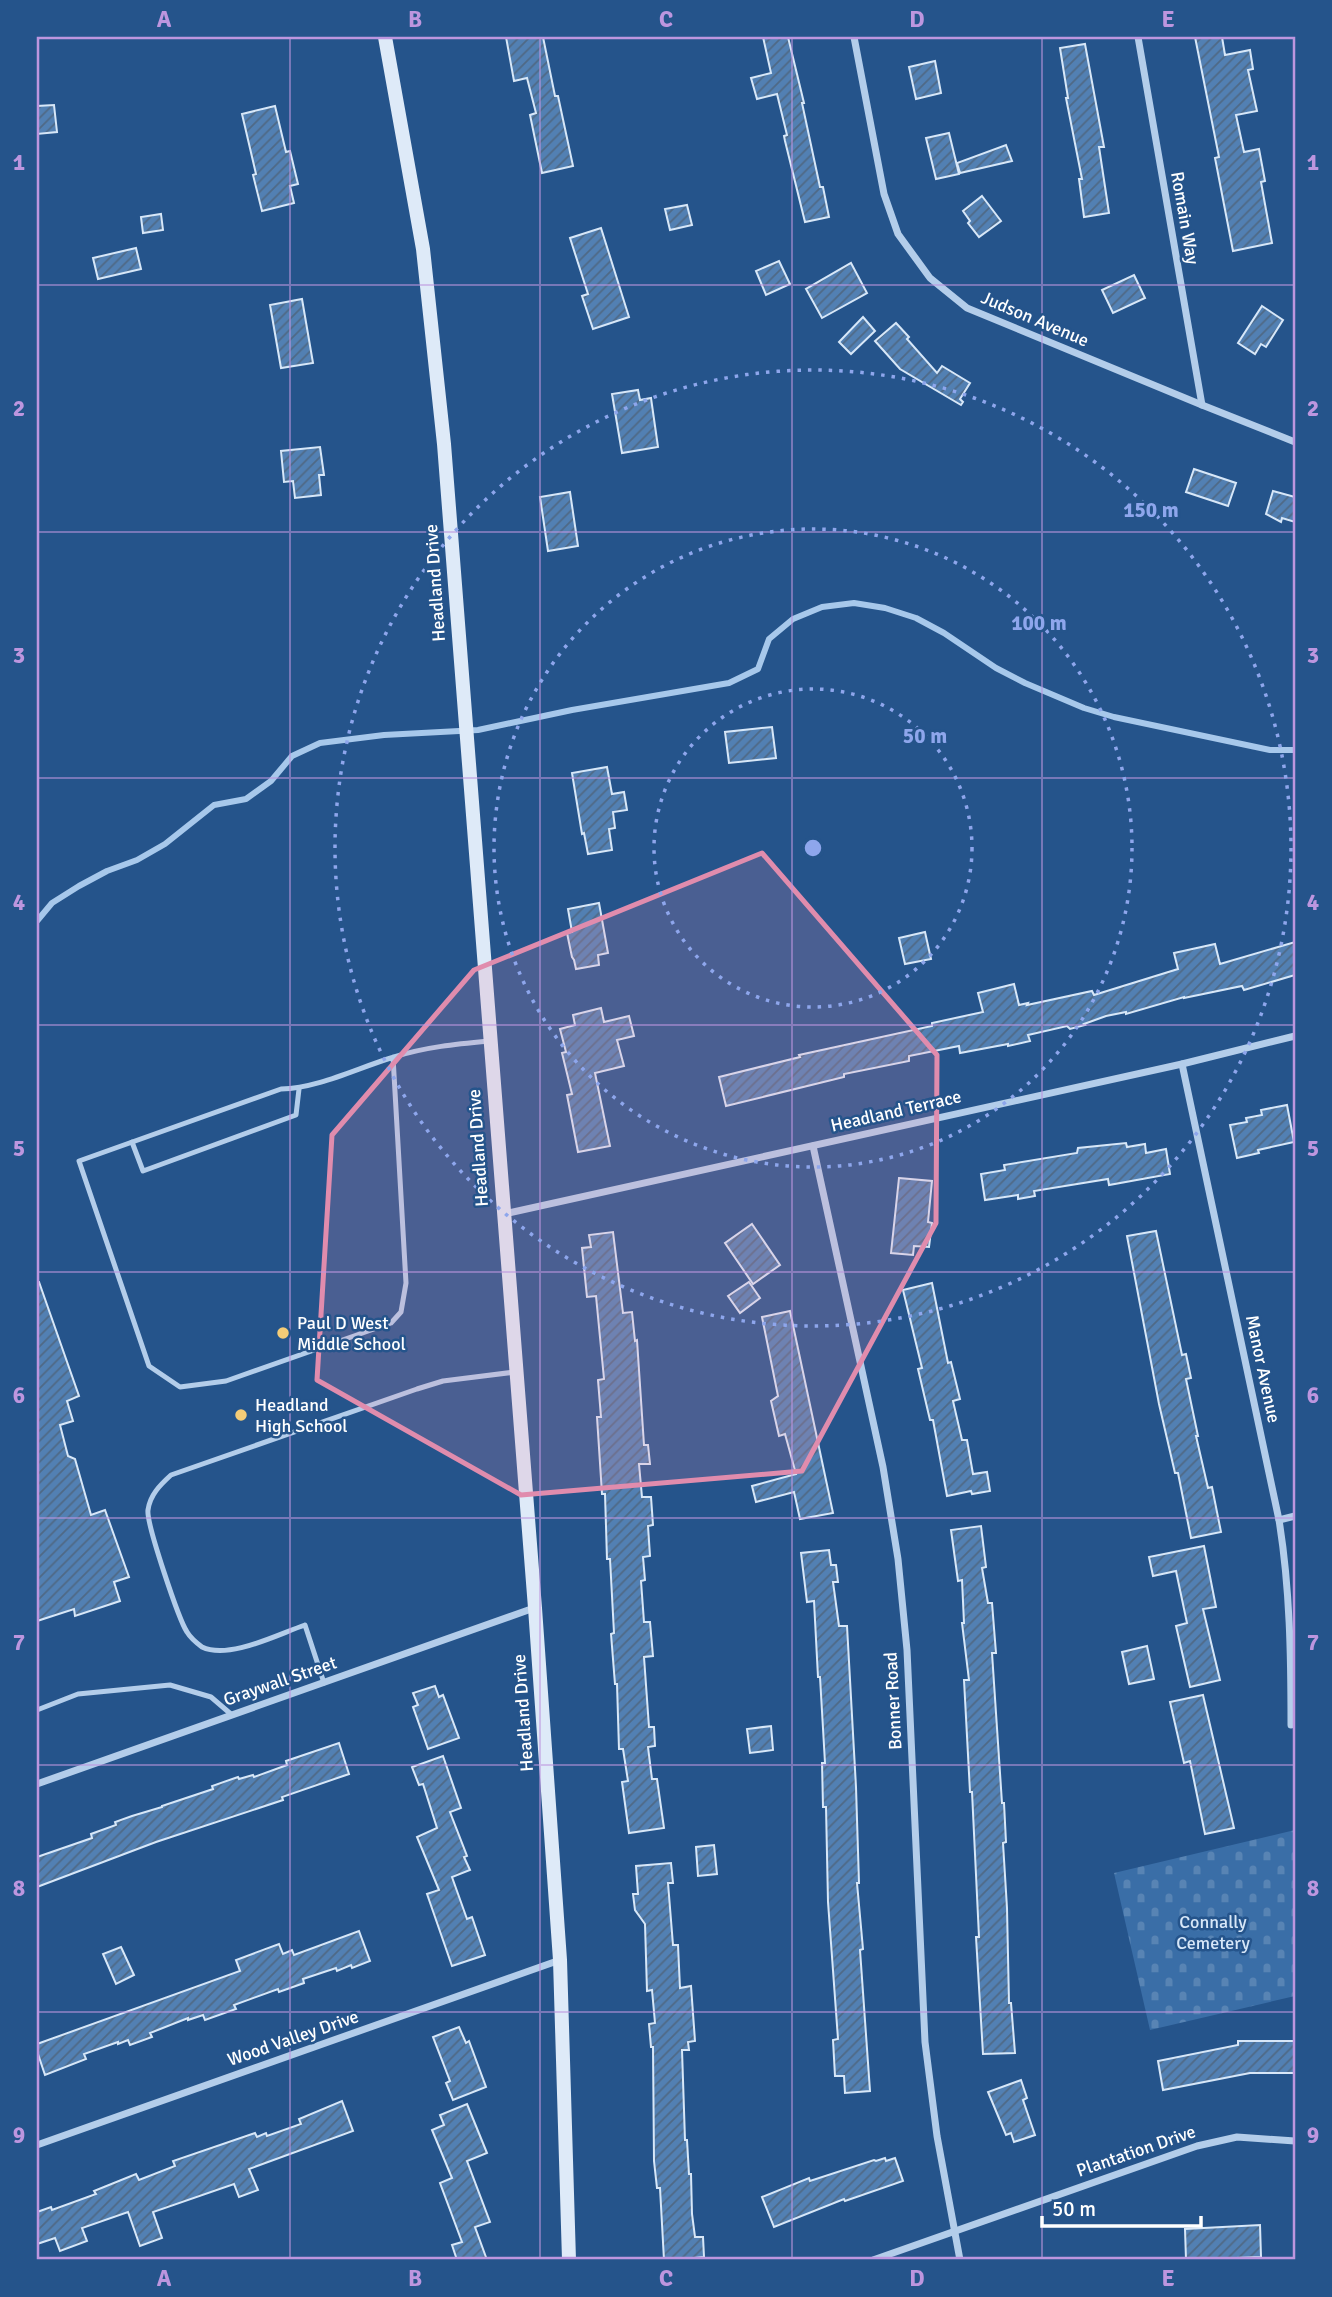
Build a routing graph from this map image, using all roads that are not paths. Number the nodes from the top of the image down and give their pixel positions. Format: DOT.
graph roads {
  1 [pos="385,37"];
  2 [pos="854,37"];
  3 [pos="1138,37"];
  4 [pos="1202,405"];
  5 [pos="1295,442"];
  6 [pos="1295,1037"];
  7 [pos="489,1041"];
  8 [pos="393,1057"];
  9 [pos="1182,1064"];
  10 [pos="299,1088"];
  11 [pos="132,1142"];
  12 [pos="813,1146"];
  13 [pos="503,1215"];
  14 [pos="515,1372"];
  15 [pos="1295,1516"];
  16 [pos="1279,1520"];
  17 [pos="535,1608"];
  18 [pos="324,1683"];
  19 [pos="37,1710"];
  20 [pos="232,1715"];
  21 [pos="1291,1725"];
  22 [pos="37,1784"];
  23 [pos="560,1960"];
  24 [pos="1295,2141"];
  25 [pos="37,2145"];
  26 [pos="954,2231"];
  27 [pos="569,2260"];
  28 [pos="873,2260"];
  29 [pos="960,2260"];
  1 -- 7 [label="main road, Headland Drive"];
  2 -- 4 [label="street, Judson Avenue"];
  3 -- 4 [label="street, Romain Way"];
  4 -- 5 [label="street, Judson Avenue"];
  6 -- 9 [label="street, Headland Terrace"];
  7 -- 8 [label="lane"];
  7 -- 13 [label="main road, Headland Drive"];
  8 -- 10 [label="lane"];
  8 -- 11 [label="lane"];
  9 -- 12 [label="street, Headland Terrace"];
  9 -- 16 [label="street, Manor Avenue"];
  10 -- 11 [label="lane"];
  10 -- 11 [label="lane"];
  12 -- 13 [label="street, Headland Terrace"];
  12 -- 26 [label="street, Bonner Road"];
  13 -- 14 [label="main road, Headland Drive"];
  14 -- 17 [label="main road, Headland Drive"];
  14 -- 18 [label="lane"];
  15 -- 16 [label="street"];
  16 -- 21 [label="street, Manor Avenue"];
  17 -- 18 [label="street, Graywall Street"];
  17 -- 23 [label="main road, Headland Drive"];
  18 -- 20 [label="street, Graywall Street"];
  19 -- 20 [label="lane"];
  20 -- 22 [label="street, Graywall Street"];
  23 -- 25 [label="street, Wood Valley Drive"];
  23 -- 27 [label="main road, Headland Drive"];
  24 -- 26 [label="street, Plantation Drive"];
  26 -- 28 [label="street, Plantation Drive"];
  26 -- 29 [label="street, Bonner Road"];
}
